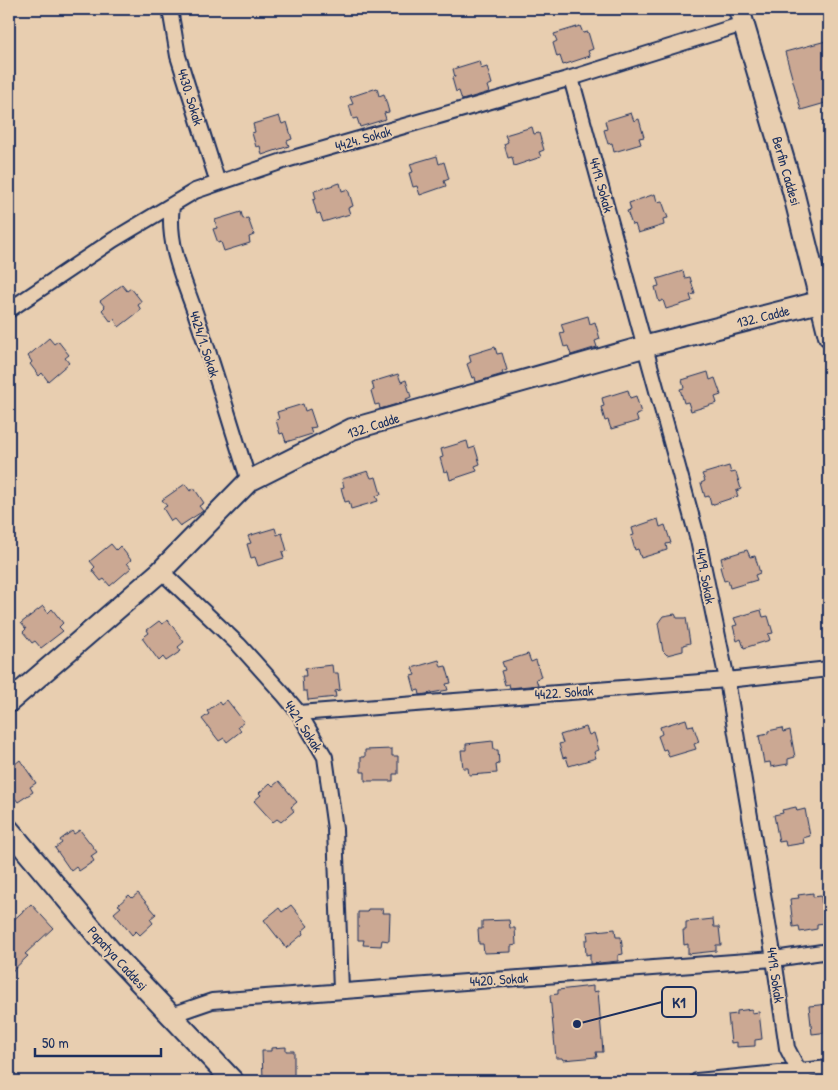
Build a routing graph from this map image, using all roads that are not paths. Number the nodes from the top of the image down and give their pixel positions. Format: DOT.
graph roads {
  1 [pos="170,9"];
  2 [pos="741,16"];
  3 [pos="572,78"];
  4 [pos="218,183"];
  5 [pos="172,206"];
  6 [pos="820,302"];
  7 [pos="9,310"];
  8 [pos="829,336"];
  9 [pos="646,346"];
  10 [pos="248,481"];
  11 [pos="161,571"];
  12 [pos="829,669"];
  13 [pos="727,680"];
  14 [pos="9,702"];
  15 [pos="299,713"];
  16 [pos="9,830"];
  17 [pos="829,951"];
  18 [pos="774,959"];
  19 [pos="341,990"];
  20 [pos="171,1015"];
  21 [pos="829,1068"];
  22 [pos="802,1076"];
  23 [pos="233,1081"];
  24 [pos="697,1081"];
  1 -- 4 [label="street, 4430. Sokak"];
  2 -- 3 [label="street, 4424. Sokak"];
  2 -- 6 [label="street, Berfin Caddesi"];
  3 -- 4 [label="street, 4424. Sokak"];
  3 -- 9 [label="street, 4419. Sokak"];
  4 -- 5 [label="street, 4424. Sokak"];
  5 -- 7 [label="street, 4424. Sokak"];
  5 -- 10 [label="street, 4424/1. Sokak"];
  6 -- 8 [label="street, Berfin Caddesi"];
  6 -- 9 [label="street, 132. Cadde"];
  9 -- 10 [label="street, 132. Cadde"];
  9 -- 13 [label="street, 4419. Sokak"];
  10 -- 11 [label="street, 132. Cadde"];
  11 -- 14 [label="street, 132. Cadde"];
  11 -- 15 [label="street, 4421. Sokak"];
  12 -- 13 [label="street, 4422. Sokak"];
  13 -- 15 [label="street, 4422. Sokak"];
  13 -- 18 [label="street, 4419. Sokak"];
  15 -- 19 [label="street, 4421. Sokak"];
  16 -- 20 [label="street, Papatya Caddesi"];
  17 -- 18 [label="street, 4420. Sokak"];
  18 -- 19 [label="street, 4420. Sokak"];
  18 -- 22 [label="street, 4419. Sokak"];
  19 -- 20 [label="street, 4420. Sokak"];
  20 -- 23 [label="street, Papatya Caddesi"];
  21 -- 22 [label="street"];
  22 -- 24 [label="street"];
}
